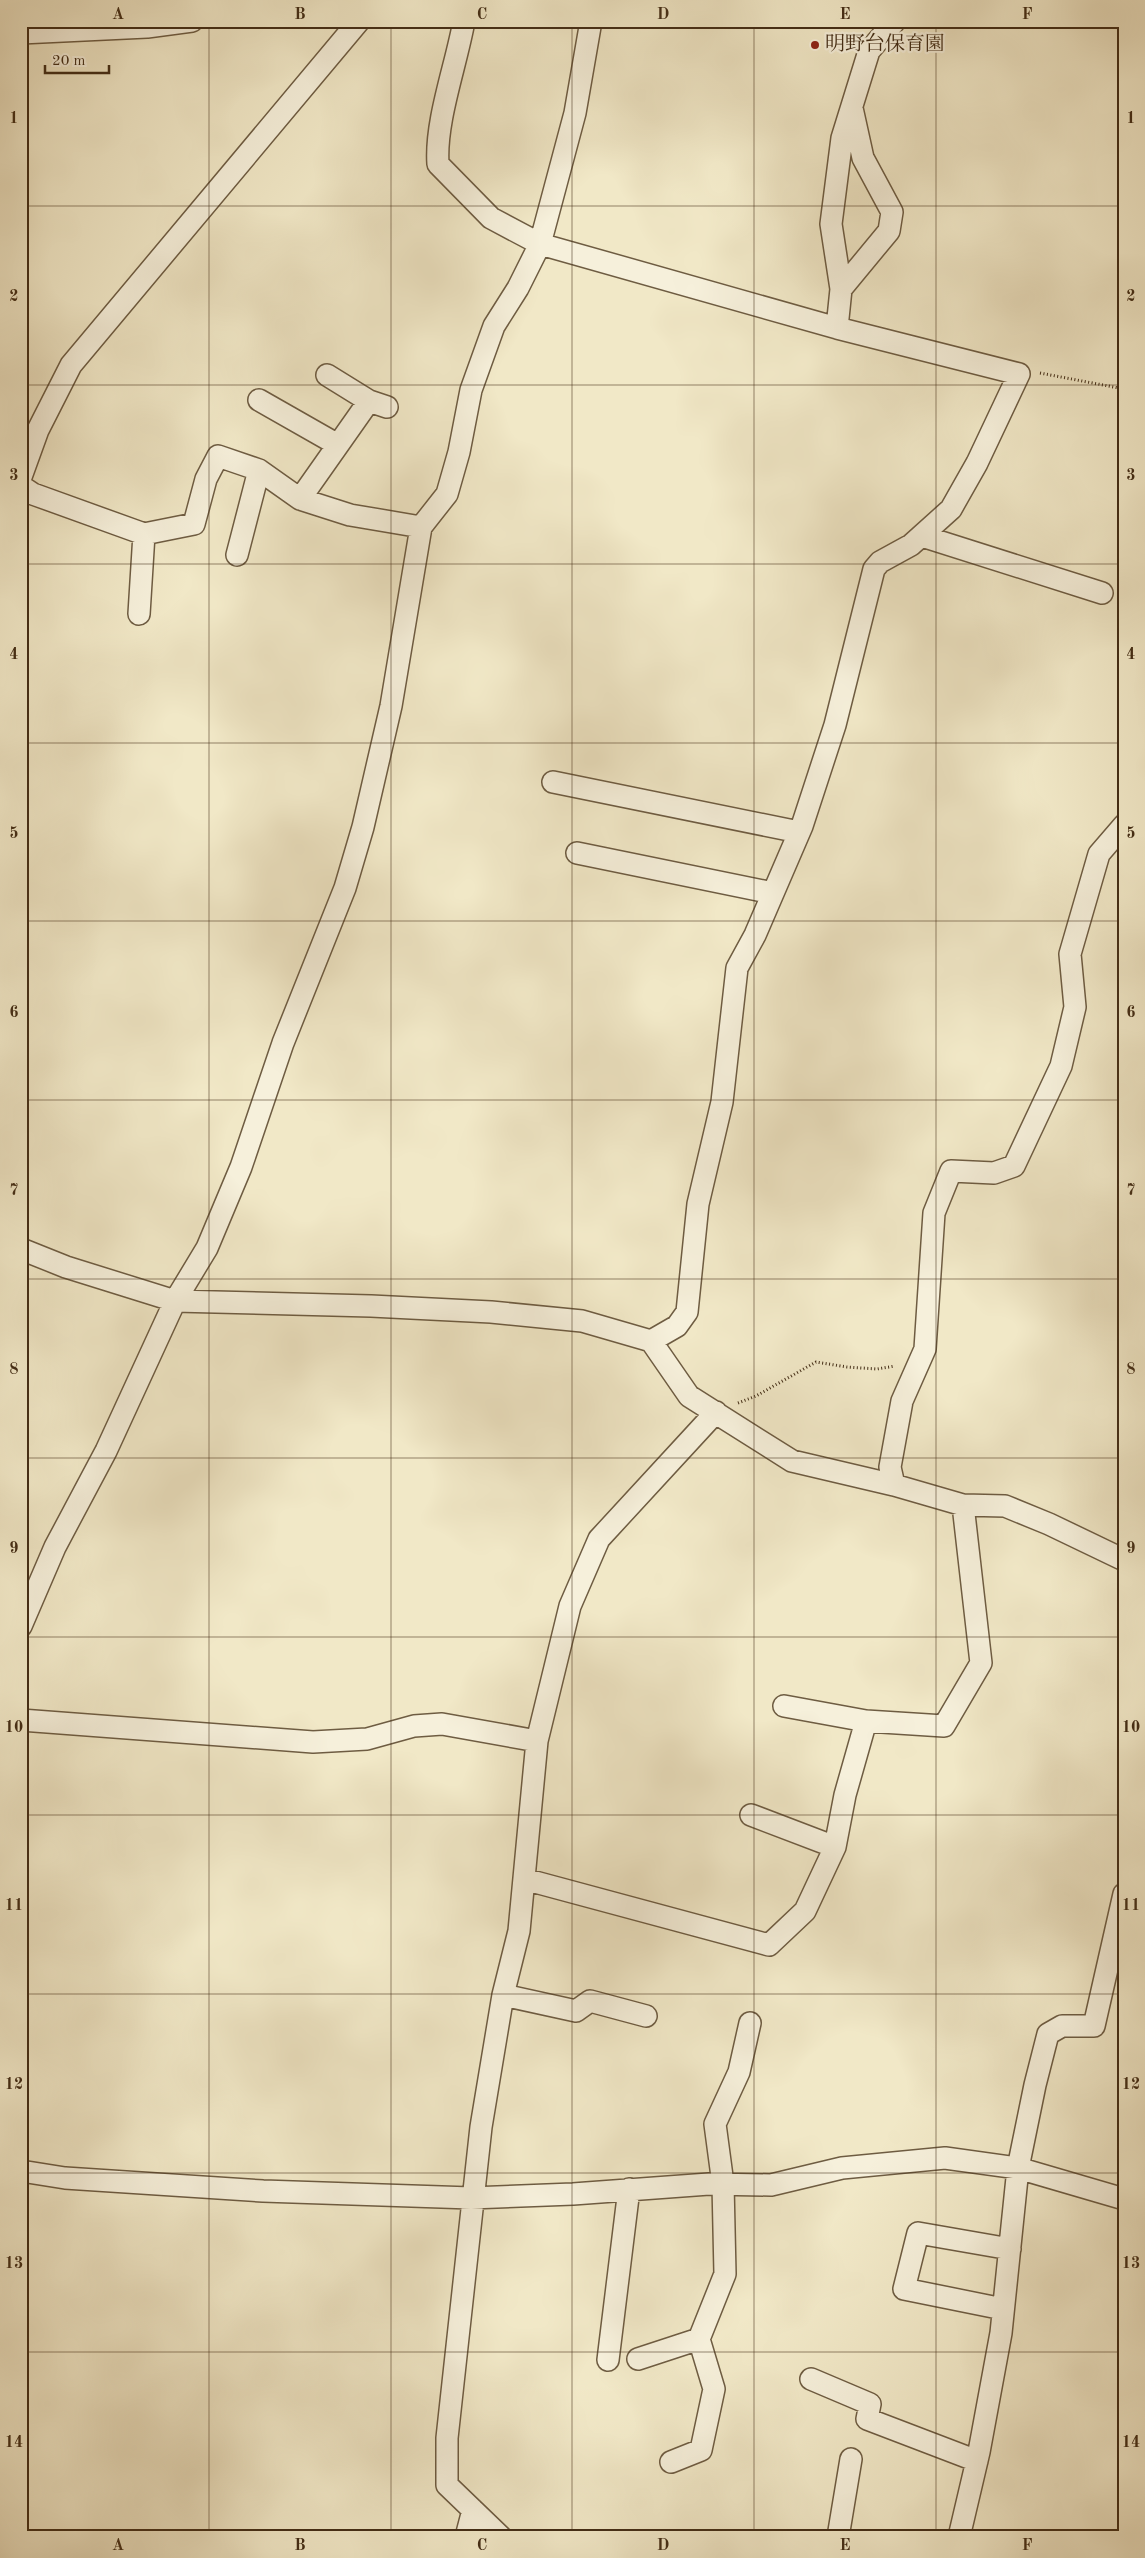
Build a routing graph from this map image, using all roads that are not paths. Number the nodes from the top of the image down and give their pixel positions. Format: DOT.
graph roads {
  1 [pos="192,21"];
  2 [pos="359,21"];
  3 [pos="464,21"];
  4 [pos="591,21"];
  5 [pos="895,21"];
  6 [pos="21,33"];
  7 [pos="852,106"];
  8 [pos="540,244"];
  9 [pos="841,288"];
  10 [pos="837,328"];
  11 [pos="327,375"];
  12 [pos="258,400"];
  13 [pos="338,445"];
  14 [pos="259,470"];
  15 [pos="21,477"];
  16 [pos="21,486"];
  17 [pos="300,499"];
  18 [pos="421,527"];
  19 [pos="144,534"];
  20 [pos="922,536"];
  21 [pos="237,555"];
  22 [pos="1102,593"];
  23 [pos="139,614"];
  24 [pos="553,782"];
  25 [pos="1124,825"];
  26 [pos="799,832"];
  27 [pos="577,853"];
  28 [pos="773,893"];
  29 [pos="21,1249"];
  30 [pos="175,1301"];
  31 [pos="651,1341"];
  32 [pos="716,1412"];
  33 [pos="894,1484"];
  34 [pos="963,1505"];
  35 [pos="1124,1560"];
  36 [pos="21,1626"];
  37 [pos="784,1706"];
  38 [pos="21,1720"];
  39 [pos="866,1721"];
  40 [pos="538,1741"];
  41 [pos="751,1815"];
  42 [pos="835,1847"];
  43 [pos="524,1879"];
  44 [pos="1124,1894"];
  45 [pos="503,1995"];
  46 [pos="646,2016"];
  47 [pos="750,2023"];
  48 [pos="1018,2168"];
  49 [pos="21,2171"];
  50 [pos="723,2184"];
  51 [pos="629,2189"];
  52 [pos="472,2198"];
  53 [pos="1124,2199"];
  54 [pos="1010,2249"];
  55 [pos="1004,2309"];
  56 [pos="699,2339"];
  57 [pos="638,2359"];
  58 [pos="608,2360"];
  59 [pos="811,2379"];
  60 [pos="851,2459"];
  61 [pos="977,2461"];
  62 [pos="671,2462"];
  63 [pos="473,2510"];
  64 [pos="466,2537"];
  65 [pos="501,2537"];
  66 [pos="838,2537"];
  67 [pos="959,2537"];
  1 -- 6 [label="street"];
  2 -- 15 [label="street"];
  3 -- 8 [label="street"];
  4 -- 8 [label="street"];
  5 -- 7 [label="street"];
  7 -- 9 [label="street"];
  7 -- 9 [label="street"];
  8 -- 10 [label="street"];
  8 -- 18 [label="street"];
  9 -- 10 [label="street"];
  10 -- 20 [label="street"];
  11 -- 13 [label="street"];
  12 -- 13 [label="street"];
  13 -- 17 [label="street"];
  14 -- 17 [label="street"];
  14 -- 19 [label="street"];
  14 -- 21 [label="street"];
  16 -- 19 [label="street"];
  17 -- 18 [label="street"];
  18 -- 30 [label="street"];
  19 -- 23 [label="street"];
  20 -- 22 [label="street"];
  20 -- 26 [label="street"];
  24 -- 26 [label="street"];
  25 -- 33 [label="street"];
  26 -- 28 [label="street"];
  27 -- 28 [label="street"];
  28 -- 31 [label="street"];
  29 -- 30 [label="street"];
  30 -- 31 [label="street"];
  30 -- 36 [label="street"];
  31 -- 32 [label="street"];
  32 -- 33 [label="street"];
  32 -- 40 [label="street"];
  33 -- 34 [label="street"];
  34 -- 35 [label="street"];
  34 -- 39 [label="street"];
  37 -- 39 [label="street"];
  38 -- 40 [label="street"];
  39 -- 42 [label="street"];
  40 -- 43 [label="street"];
  41 -- 42 [label="street"];
  42 -- 43 [label="street"];
  43 -- 45 [label="street"];
  44 -- 48 [label="street"];
  45 -- 46 [label="street"];
  45 -- 52 [label="street"];
  47 -- 50 [label="street"];
  48 -- 50 [label="street"];
  48 -- 53 [label="street"];
  48 -- 54 [label="street"];
  49 -- 52 [label="street"];
  50 -- 51 [label="street"];
  50 -- 56 [label="street"];
  51 -- 52 [label="street"];
  51 -- 58 [label="street"];
  52 -- 63 [label="street"];
  54 -- 55 [label="street"];
  54 -- 55 [label="street"];
  55 -- 61 [label="street"];
  56 -- 57 [label="street"];
  56 -- 62 [label="street"];
  59 -- 61 [label="street"];
  60 -- 66 [label="street"];
  61 -- 67 [label="street"];
  63 -- 64 [label="street"];
  63 -- 65 [label="street"];
}
